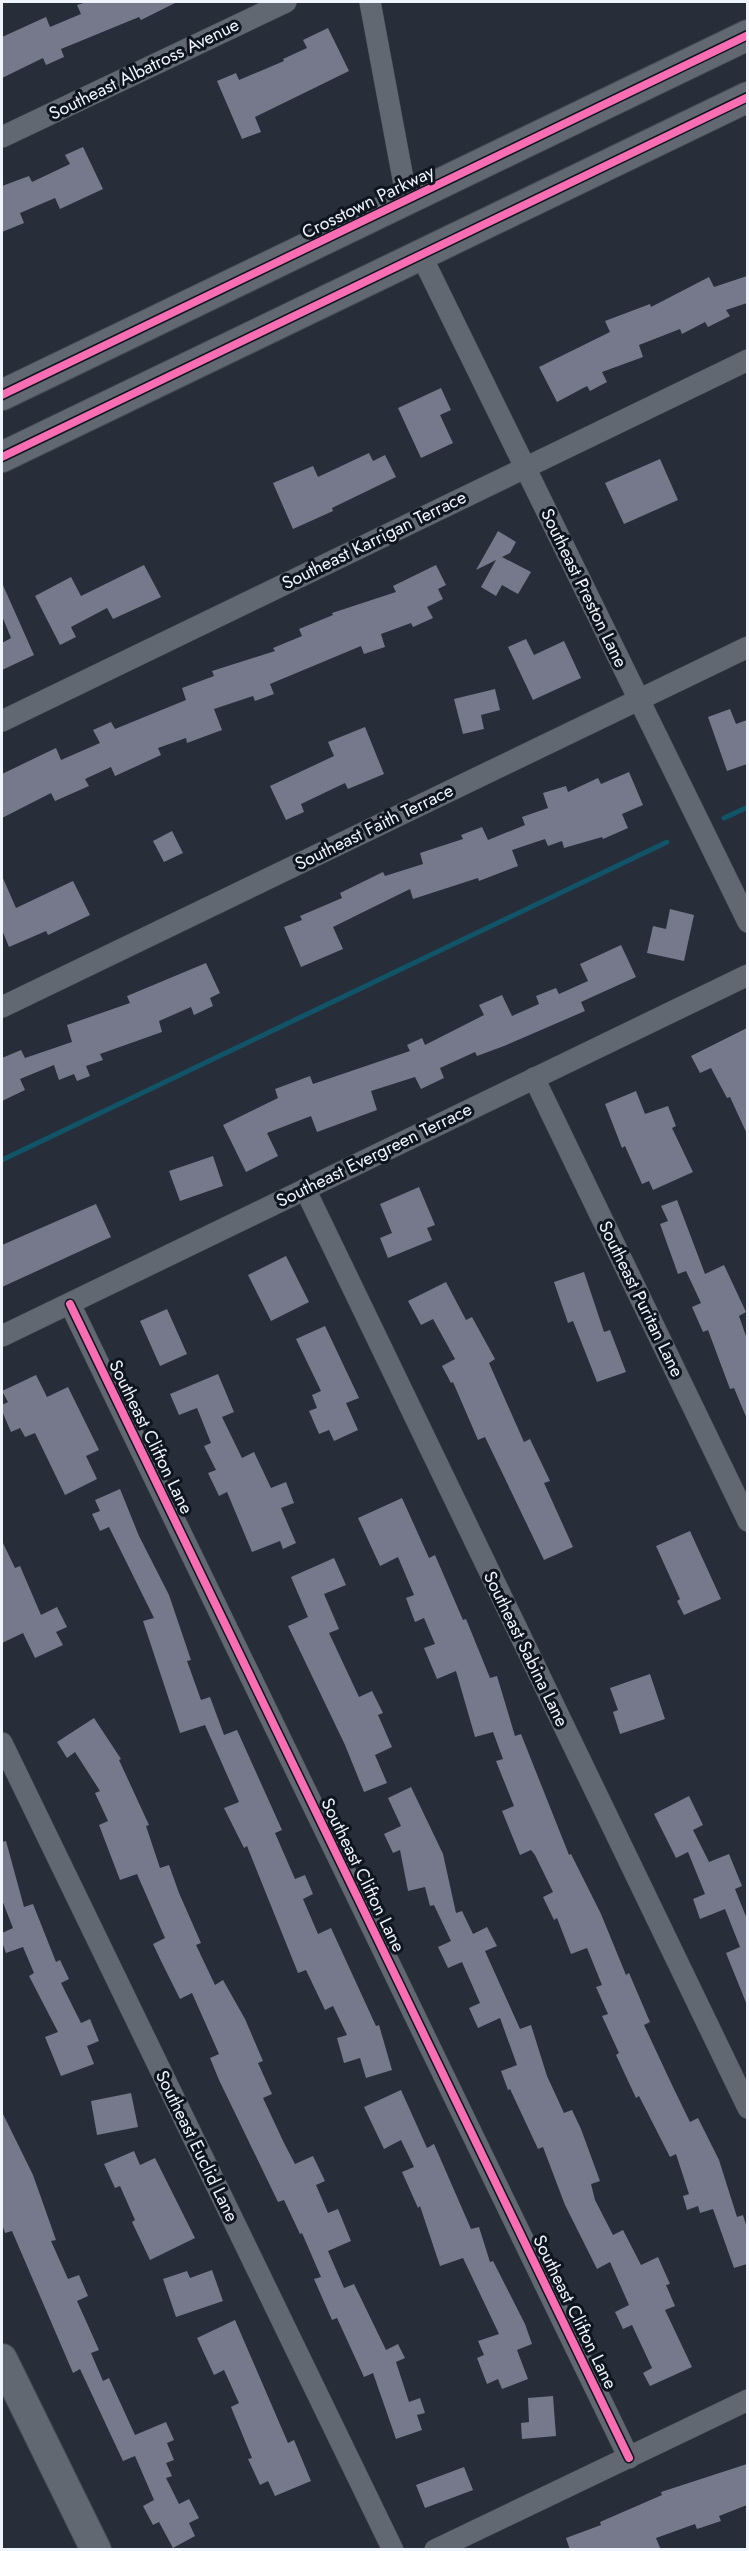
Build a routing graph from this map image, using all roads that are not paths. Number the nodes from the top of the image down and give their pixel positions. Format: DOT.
graph roads {
  1 [pos="286,2"];
  2 [pos="370,2"];
  3 [pos="747,35"];
  4 [pos="747,97"];
  5 [pos="2,137"];
  6 [pos="407,200"];
  7 [pos="421,255"];
  8 [pos="747,360"];
  9 [pos="2,395"];
  10 [pos="2,457"];
  11 [pos="525,466"];
  12 [pos="747,647"];
  13 [pos="638,700"];
  14 [pos="2,721"];
  15 [pos="747,922"];
  16 [pos="747,975"];
  17 [pos="2,1007"];
  18 [pos="534,1078"];
  19 [pos="305,1189"];
  20 [pos="70,1304"];
  21 [pos="2,1336"];
  22 [pos="747,1521"];
  23 [pos="2,1743"];
  24 [pos="747,2108"];
  25 [pos="3,2364"];
  26 [pos="747,2400"];
  27 [pos="629,2458"];
  28 [pos="96,2550"];
  29 [pos="393,2550"];
  30 [pos="435,2550"];
  1 -- 5 [label="street, Southeast Albatross Avenue"];
  2 -- 6 [label="street"];
  3 -- 6 [label="main road, Crosstown Parkway"];
  4 -- 7 [label="main road"];
  6 -- 9 [label="main road, Crosstown Parkway"];
  7 -- 10 [label="main road"];
  7 -- 11 [label="street, Southeast Preston Lane"];
  8 -- 11 [label="street, Southeast Karrigan Terrace"];
  11 -- 13 [label="street, Southeast Preston Lane"];
  11 -- 14 [label="street, Southeast Karrigan Terrace"];
  12 -- 13 [label="street, Southeast Faith Terrace"];
  13 -- 15 [label="street, Southeast Preston Lane"];
  13 -- 17 [label="street, Southeast Faith Terrace"];
  16 -- 18 [label="street, Southeast Evergreen Terrace"];
  18 -- 19 [label="street, Southeast Evergreen Terrace"];
  18 -- 22 [label="street, Southeast Puritan Lane"];
  19 -- 20 [label="street, Southeast Evergreen Terrace"];
  19 -- 24 [label="street, Southeast Sabina Lane"];
  20 -- 21 [label="street, Southeast Evergreen Terrace"];
  20 -- 27 [label="street, Southeast Clifton Lane"];
  23 -- 29 [label="street, Southeast Euclid Lane"];
  25 -- 28 [label="main road"];
  26 -- 27 [label="street"];
  27 -- 30 [label="street"];
}
